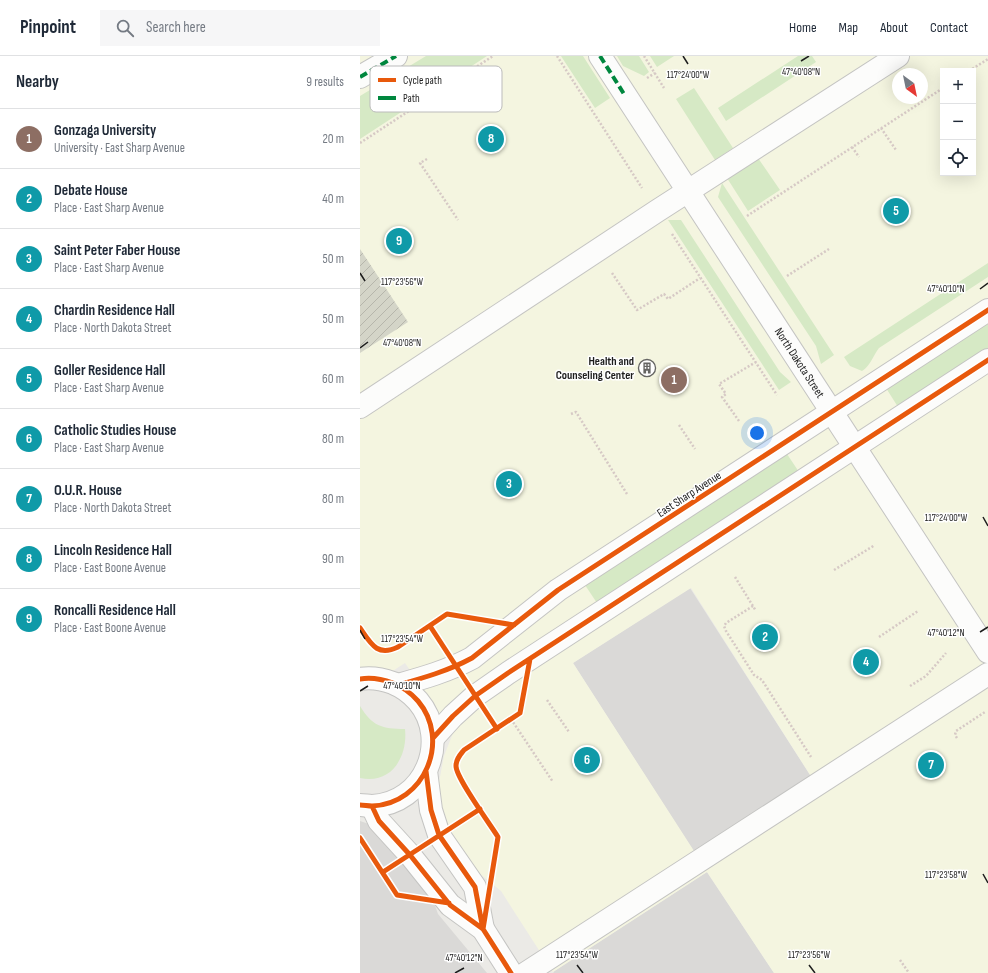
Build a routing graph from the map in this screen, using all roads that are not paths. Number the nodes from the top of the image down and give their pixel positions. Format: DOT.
graph roads {
  1 [pos="396,56"];
  2 [pos="600,56"];
  3 [pos="898,56"];
  4 [pos="379,66"];
  5 [pos="370,71"];
  6 [pos="360,77"];
  7 [pos="687,192"];
  8 [pos="988,310"];
  9 [pos="988,360"];
  10 [pos="360,407"];
  11 [pos="832,413"];
  12 [pos="854,448"];
  13 [pos="988,652"];
  14 [pos="988,674"];
  15 [pos="362,676"];
  16 [pos="398,685"];
  17 [pos="433,738"];
  18 [pos="426,771"];
  19 [pos="366,805"];
  20 [pos="483,930"];
  21 [pos="511,973"];
  22 [pos="526,973"];
  1 -- 4 [label="street"];
  2 -- 7 [label="street, North Dakota Street"];
  3 -- 7 [label="street"];
  5 -- 6 [label="street"];
  7 -- 10 [label="street"];
  7 -- 11 [label="street, North Dakota Street"];
  8 -- 11 [label="street, East Sharp Avenue"];
  9 -- 12 [label="street"];
  11 -- 12 [label="street, North Dakota Street"];
  11 -- 16 [label="street, East Sharp Avenue"];
  12 -- 13 [label="street, North Dakota Street"];
  12 -- 17 [label="street"];
  14 -- 22 [label="street"];
  15 -- 16 [label="street"];
  16 -- 17 [label="street"];
  17 -- 18 [label="street"];
  18 -- 19 [label="street"];
  18 -- 20 [label="street"];
  19 -- 20 [label="street"];
  20 -- 21 [label="street"];
}
